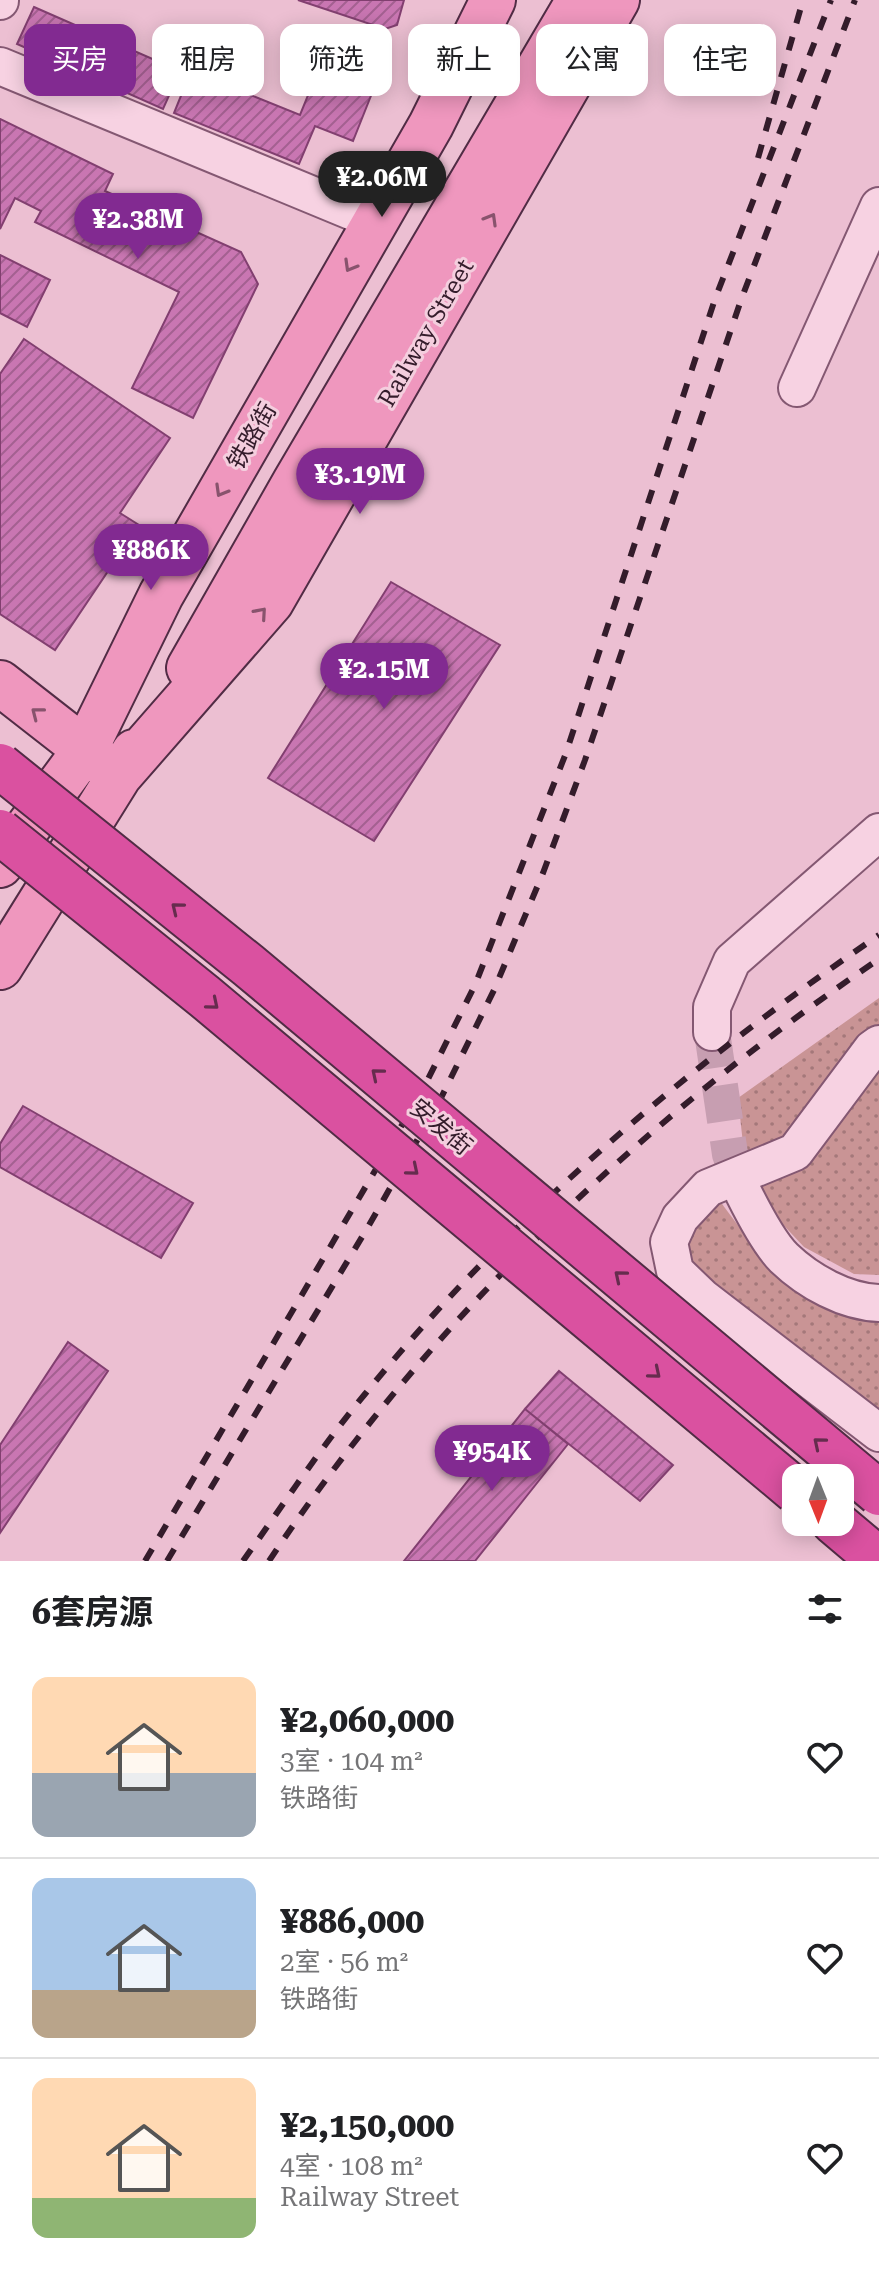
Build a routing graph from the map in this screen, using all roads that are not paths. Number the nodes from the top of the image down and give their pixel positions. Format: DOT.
graph roads {
  1 [pos="493,0"];
  2 [pos="549,0"];
  3 [pos="579,0"];
  4 [pos="617,0"];
  5 [pos="0,66"];
  6 [pos="879,206"];
  7 [pos="368,218"];
  8 [pos="797,388"];
  9 [pos="284,477"];
  10 [pos="0,683"];
  11 [pos="102,763"];
  12 [pos="0,766"];
  13 [pos="0,832"];
  14 [pos="879,832"];
  15 [pos="0,865"];
  16 [pos="14,911"];
  17 [pos="0,967"];
  18 [pos="712,1032"];
  19 [pos="879,1044"];
  20 [pos="744,1194"];
  21 [pos="879,1303"];
  22 [pos="879,1433"];
  23 [pos="782,1479"];
  24 [pos="879,1493"];
  25 [pos="851,1536"];
  26 [pos="879,1560"];
  1 -- 11 [label="main road, 铁路街, one-way"];
  2 -- 9 [label="main road"];
  3 -- 9 [label="main road"];
  11 -- 4 [label="main road, Railway Street, one-way"];
  5 -- 7 [label="street"];
  6 -- 8 [label="street"];
  9 -- 11 [label="main road"];
  11 -- 10 [label="main road, one-way"];
  11 -- 15 [label="main road, 铁路街"];
  11 -- 16 [label="main road, Railway Street"];
  24 -- 12 [label="highway, 安发街, one-way, bridge"];
  13 -- 23 [label="highway, one-way, bridge"];
  14 -- 18 [label="street"];
  16 -- 17 [label="main road, Railway Street"];
  19 -- 22 [label="street"];
  20 -- 21 [label="street"];
  25 -- 26 [label="highway"];
}
